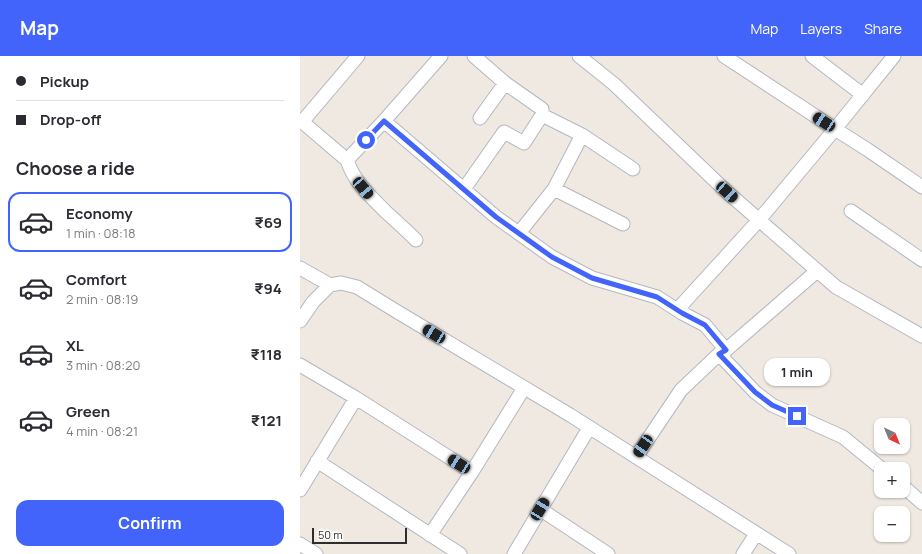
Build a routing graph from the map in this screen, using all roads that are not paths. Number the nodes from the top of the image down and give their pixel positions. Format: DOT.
graph roads {
  1 [pos="358,56"];
  2 [pos="441,56"];
  3 [pos="474,56"];
  4 [pos="579,56"];
  5 [pos="724,56"];
  6 [pos="812,56"];
  7 [pos="894,56"];
  8 [pos="505,83"];
  9 [pos="863,95"];
  10 [pos="542,115"];
  11 [pos="480,118"];
  12 [pos="301,121"];
  13 [pos="384,121"];
  14 [pos="835,129"];
  15 [pos="582,135"];
  16 [pos="347,160"];
  17 [pos="633,169"];
  18 [pos="922,187"];
  19 [pos="464,189"];
  20 [pos="554,189"];
  21 [pos="851,211"];
  22 [pos="759,220"];
  23 [pos="623,224"];
  24 [pos="518,233"];
  25 [pos="416,240"];
  26 [pos="922,260"];
  27 [pos="300,268"];
  28 [pos="817,271"];
  29 [pos="330,284"];
  30 [pos="677,310"];
  31 [pos="300,321"];
  32 [pos="922,336"];
  33 [pos="723,352"];
  34 [pos="300,365"];
  35 [pos="524,388"];
  36 [pos="356,398"];
  37 [pos="589,428"];
  38 [pos="636,457"];
  39 [pos="317,461"];
  40 [pos="874,462"];
  41 [pos="472,472"];
  42 [pos="300,490"];
  43 [pos="910,492"];
  44 [pos="922,502"];
  45 [pos="540,509"];
  46 [pos="756,534"];
  47 [pos="430,535"];
  48 [pos="300,544"];
  49 [pos="316,554"];
  50 [pos="460,554"];
  51 [pos="514,554"];
  52 [pos="608,554"];
  53 [pos="743,554"];
  54 [pos="789,554"];
  1 -- 12 [label="street"];
  2 -- 13 [label="street"];
  3 -- 8 [label="street"];
  4 -- 22 [label="street"];
  5 -- 14 [label="street"];
  6 -- 9 [label="street"];
  7 -- 9 [label="street"];
  8 -- 10 [label="street"];
  8 -- 11 [label="street"];
  9 -- 14 [label="street"];
  10 -- 15 [label="street"];
  10 -- 19 [label="street"];
  12 -- 16 [label="street"];
  13 -- 16 [label="street"];
  13 -- 19 [label="street"];
  14 -- 18 [label="street"];
  14 -- 22 [label="street"];
  15 -- 17 [label="street"];
  15 -- 20 [label="street"];
  16 -- 25 [label="street"];
  19 -- 24 [label="street"];
  20 -- 23 [label="street"];
  20 -- 24 [label="street"];
  21 -- 26 [label="street"];
  22 -- 28 [label="street"];
  22 -- 30 [label="street"];
  24 -- 30 [label="street"];
  27 -- 29 [label="street"];
  28 -- 32 [label="street"];
  28 -- 33 [label="street"];
  29 -- 31 [label="street"];
  29 -- 35 [label="street"];
  30 -- 33 [label="street"];
  33 -- 38 [label="street"];
  33 -- 40 [label="street"];
  34 -- 36 [label="street"];
  35 -- 37 [label="street"];
  35 -- 41 [label="street"];
  36 -- 39 [label="street"];
  36 -- 41 [label="street"];
  37 -- 38 [label="street"];
  37 -- 45 [label="street"];
  38 -- 46 [label="street"];
  39 -- 42 [label="street"];
  39 -- 47 [label="street"];
  41 -- 47 [label="street"];
  43 -- 44 [label="street"];
  45 -- 51 [label="street"];
  45 -- 52 [label="street"];
  46 -- 53 [label="street"];
  46 -- 54 [label="street"];
  47 -- 50 [label="street"];
  48 -- 49 [label="street"];
}
